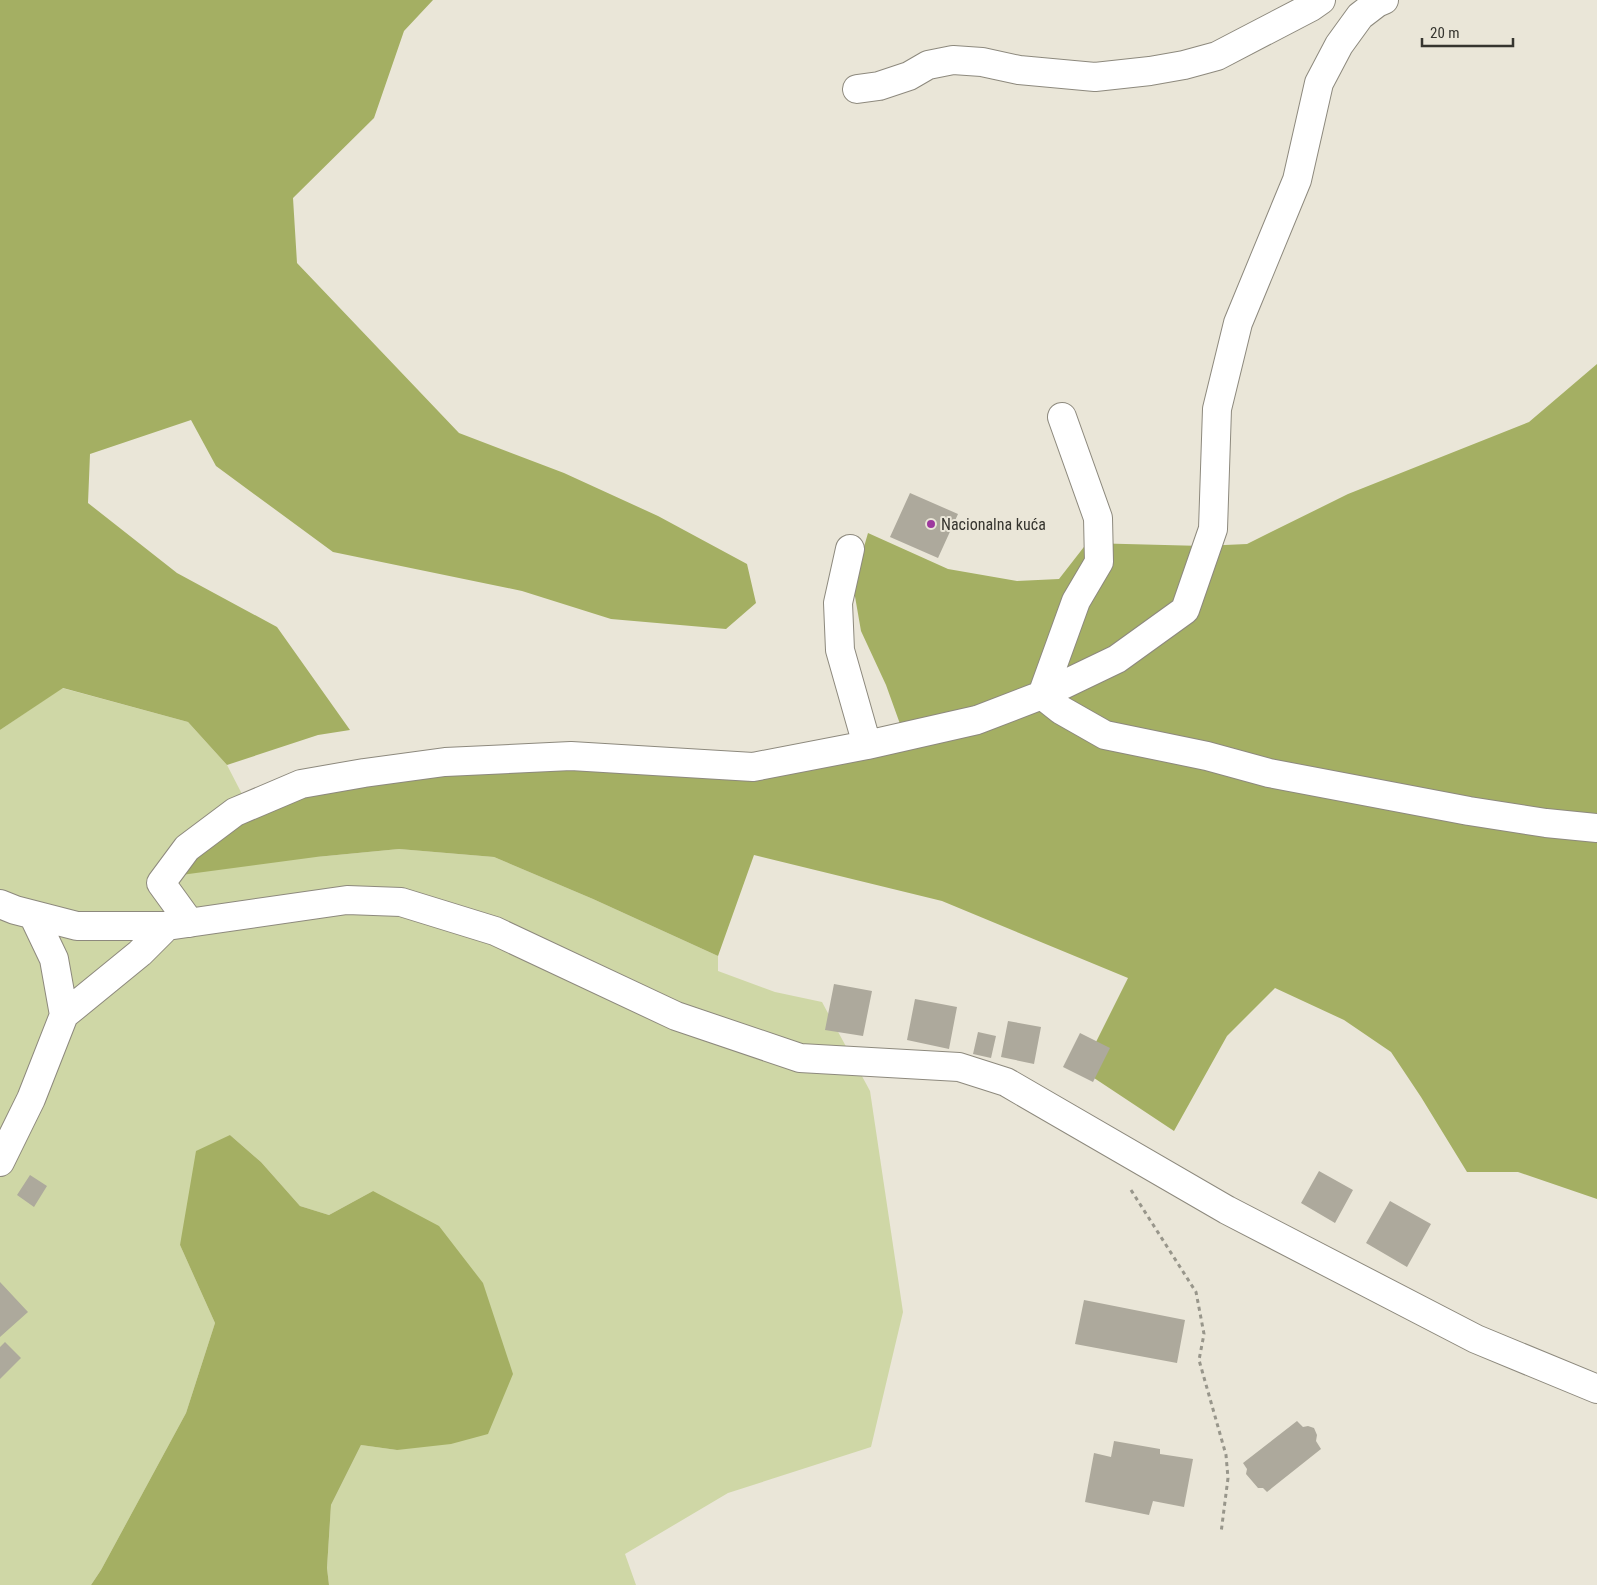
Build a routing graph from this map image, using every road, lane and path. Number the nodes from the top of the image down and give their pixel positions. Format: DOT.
graph roads {
  1 [pos="1321,0"];
  2 [pos="1384,0"];
  3 [pos="857,89"];
  4 [pos="1062,417"];
  5 [pos="850,549"];
  6 [pos="1042,695"];
  7 [pos="866,745"];
  8 [pos="1597,828"];
  9 [pos="0,904"];
  10 [pos="33,915"];
  11 [pos="178,925"];
  12 [pos="64,1015"];
  13 [pos="0,1162"];
  14 [pos="1129,1187"];
  15 [pos="1597,1389"];
  16 [pos="1221,1532"];
  1 -- 3 [label="street"];
  2 -- 6 [label="street"];
  4 -- 6 [label="street"];
  5 -- 7 [label="street"];
  6 -- 7 [label="street"];
  6 -- 8 [label="street"];
  7 -- 11 [label="street"];
  9 -- 10 [label="street"];
  10 -- 11 [label="street"];
  10 -- 12 [label="street"];
  11 -- 12 [label="street"];
  11 -- 15 [label="street"];
  12 -- 13 [label="street"];
  14 -- 16 [label="path"];
}
